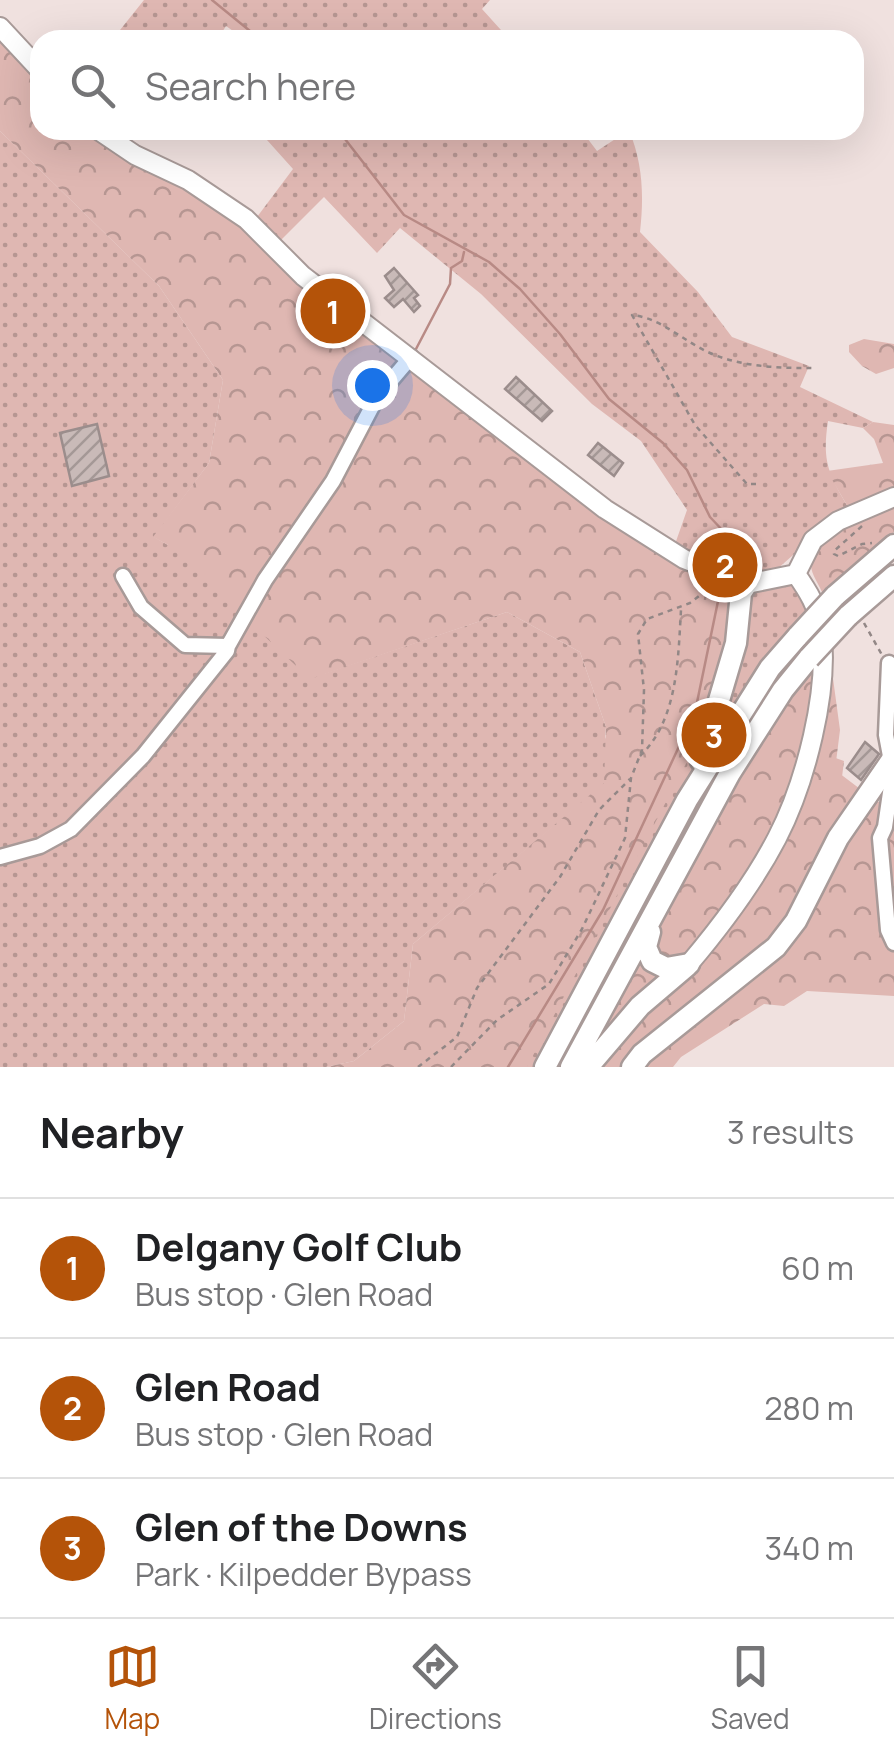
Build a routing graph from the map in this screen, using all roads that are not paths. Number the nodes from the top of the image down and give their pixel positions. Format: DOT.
graph roads {
  1 [pos="0,27"];
  2 [pos="30,59"];
  3 [pos="113,140"];
  4 [pos="411,358"];
  5 [pos="894,497"];
  6 [pos="886,544"];
  7 [pos="796,574"];
  8 [pos="124,576"];
  9 [pos="894,576"];
  10 [pos="727,578"];
  11 [pos="228,646"];
  12 [pos="889,663"];
  13 [pos="892,759"];
  14 [pos="687,800"];
  15 [pos="689,849"];
  16 [pos="0,856"];
  17 [pos="894,943"];
  18 [pos="689,964"];
  19 [pos="545,1067"];
  20 [pos="572,1067"];
  21 [pos="588,1067"];
  22 [pos="632,1067"];
  1 -- 2 [label="main road"];
  3 -- 4 [label="main road"];
  4 -- 10 [label="main road"];
  4 -- 11 [label="street"];
  5 -- 7 [label="main road"];
  6 -- 14 [label="highway, bridge"];
  7 -- 10 [label="main road"];
  7 -- 18 [label="main road"];
  8 -- 11 [label="street"];
  9 -- 15 [label="highway, bridge"];
  10 -- 14 [label="highway"];
  11 -- 16 [label="street"];
  12 -- 13 [label="street"];
  13 -- 17 [label="street"];
  13 -- 22 [label="highway"];
  14 -- 19 [label="highway"];
  15 -- 18 [label="highway"];
  15 -- 20 [label="highway"];
  18 -- 21 [label="highway"];
}
